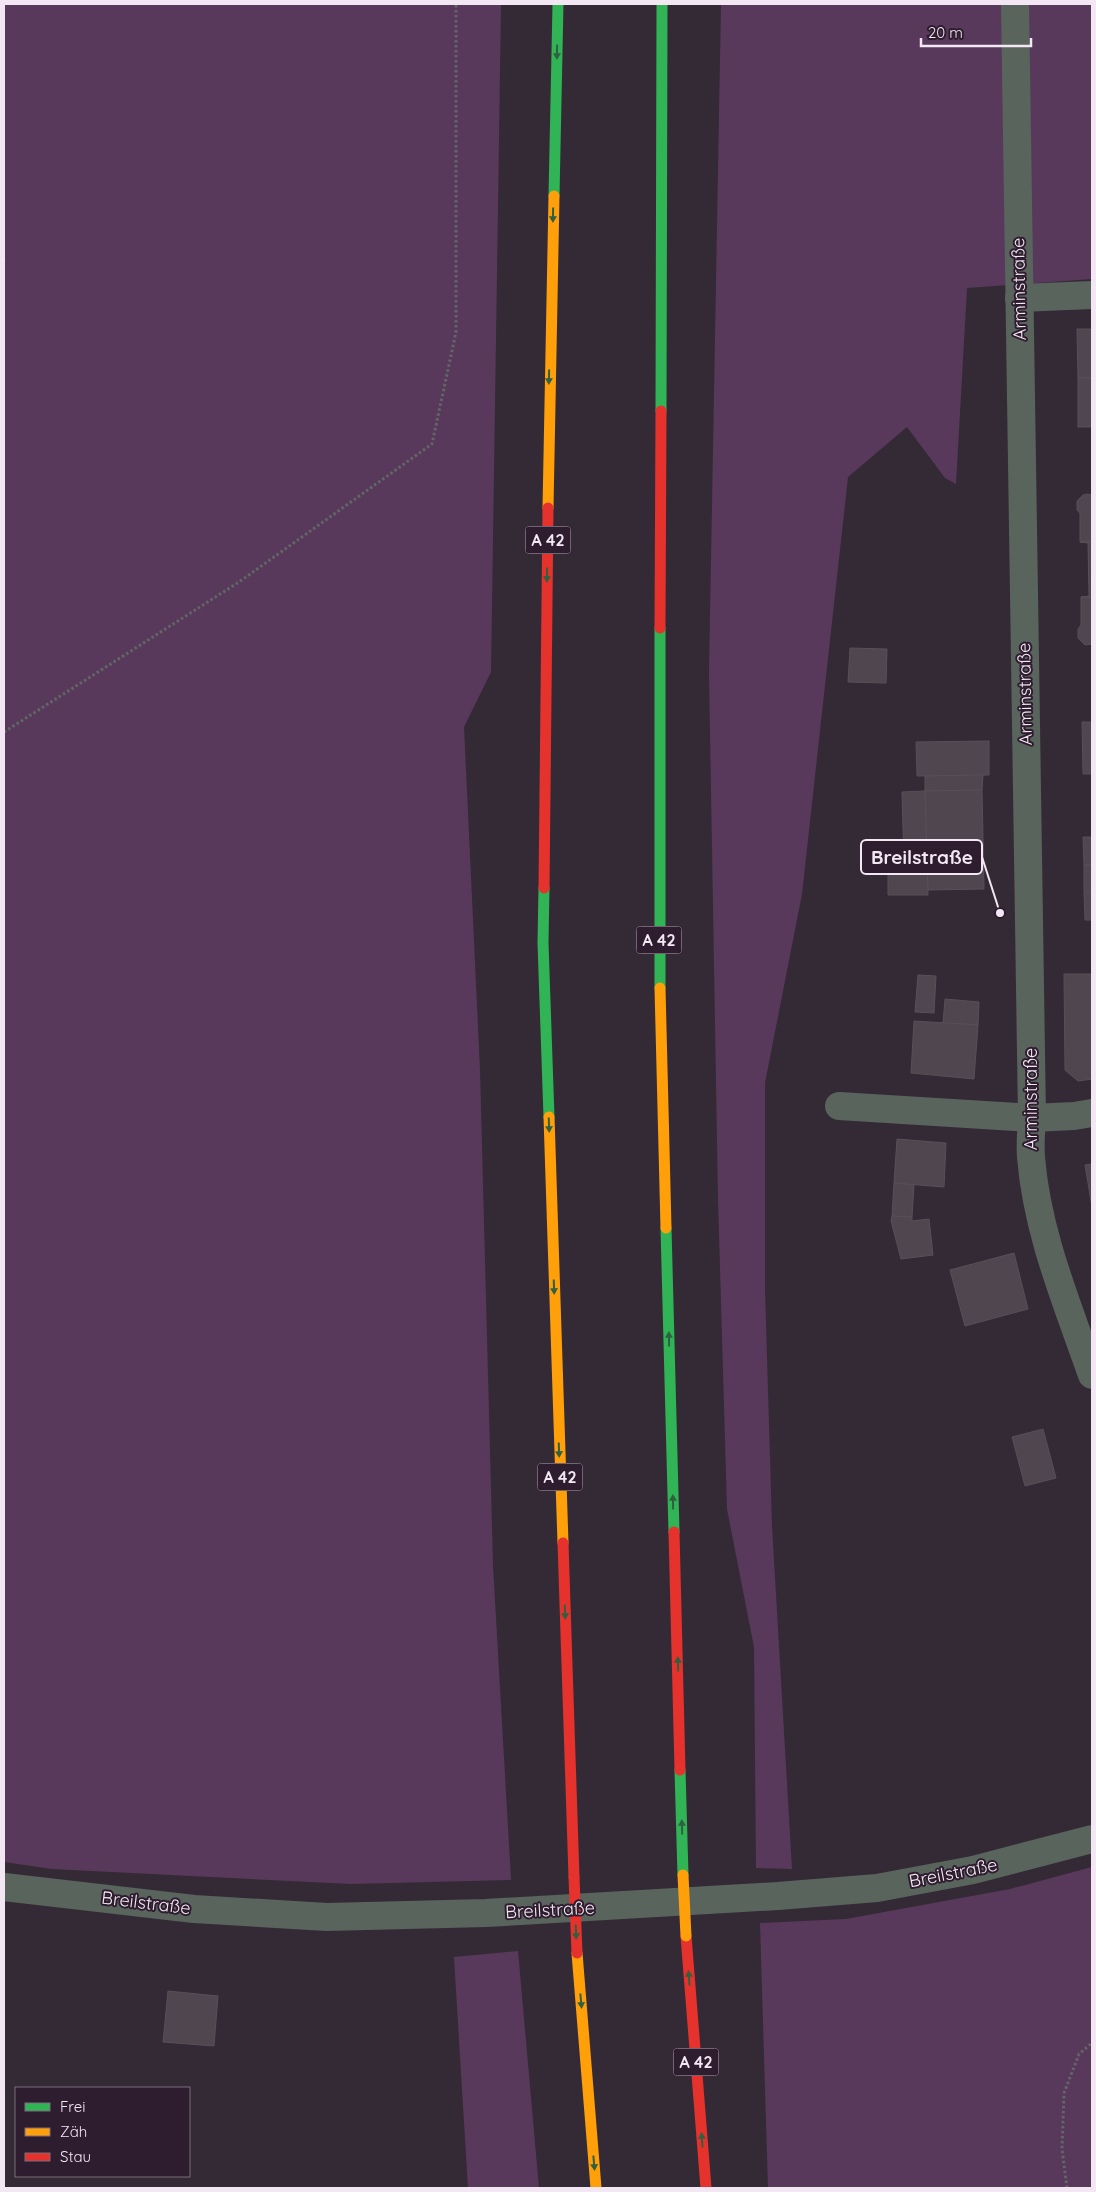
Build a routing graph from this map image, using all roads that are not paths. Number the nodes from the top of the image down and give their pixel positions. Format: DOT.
graph roads {
  1 [pos="558,4"];
  2 [pos="662,4"];
  3 [pos="1015,4"];
  4 [pos="1092,295"];
  5 [pos="1019,298"];
  6 [pos="839,1106"];
  7 [pos="1092,1113"];
  8 [pos="1032,1118"];
  9 [pos="1092,1375"];
  10 [pos="1092,1840"];
  11 [pos="4,1887"];
  12 [pos="596,2188"];
  13 [pos="706,2188"];
  1 -- 12 [label="highway, A 42, one-way, bridge"];
  13 -- 2 [label="highway, A 42, one-way, bridge"];
  3 -- 5 [label="street, Arminstraße"];
  4 -- 5 [label="street"];
  5 -- 8 [label="street, Arminstraße"];
  6 -- 8 [label="street"];
  7 -- 8 [label="street"];
  8 -- 9 [label="street, Arminstraße"];
  10 -- 11 [label="street, Breilstraße"];
}
